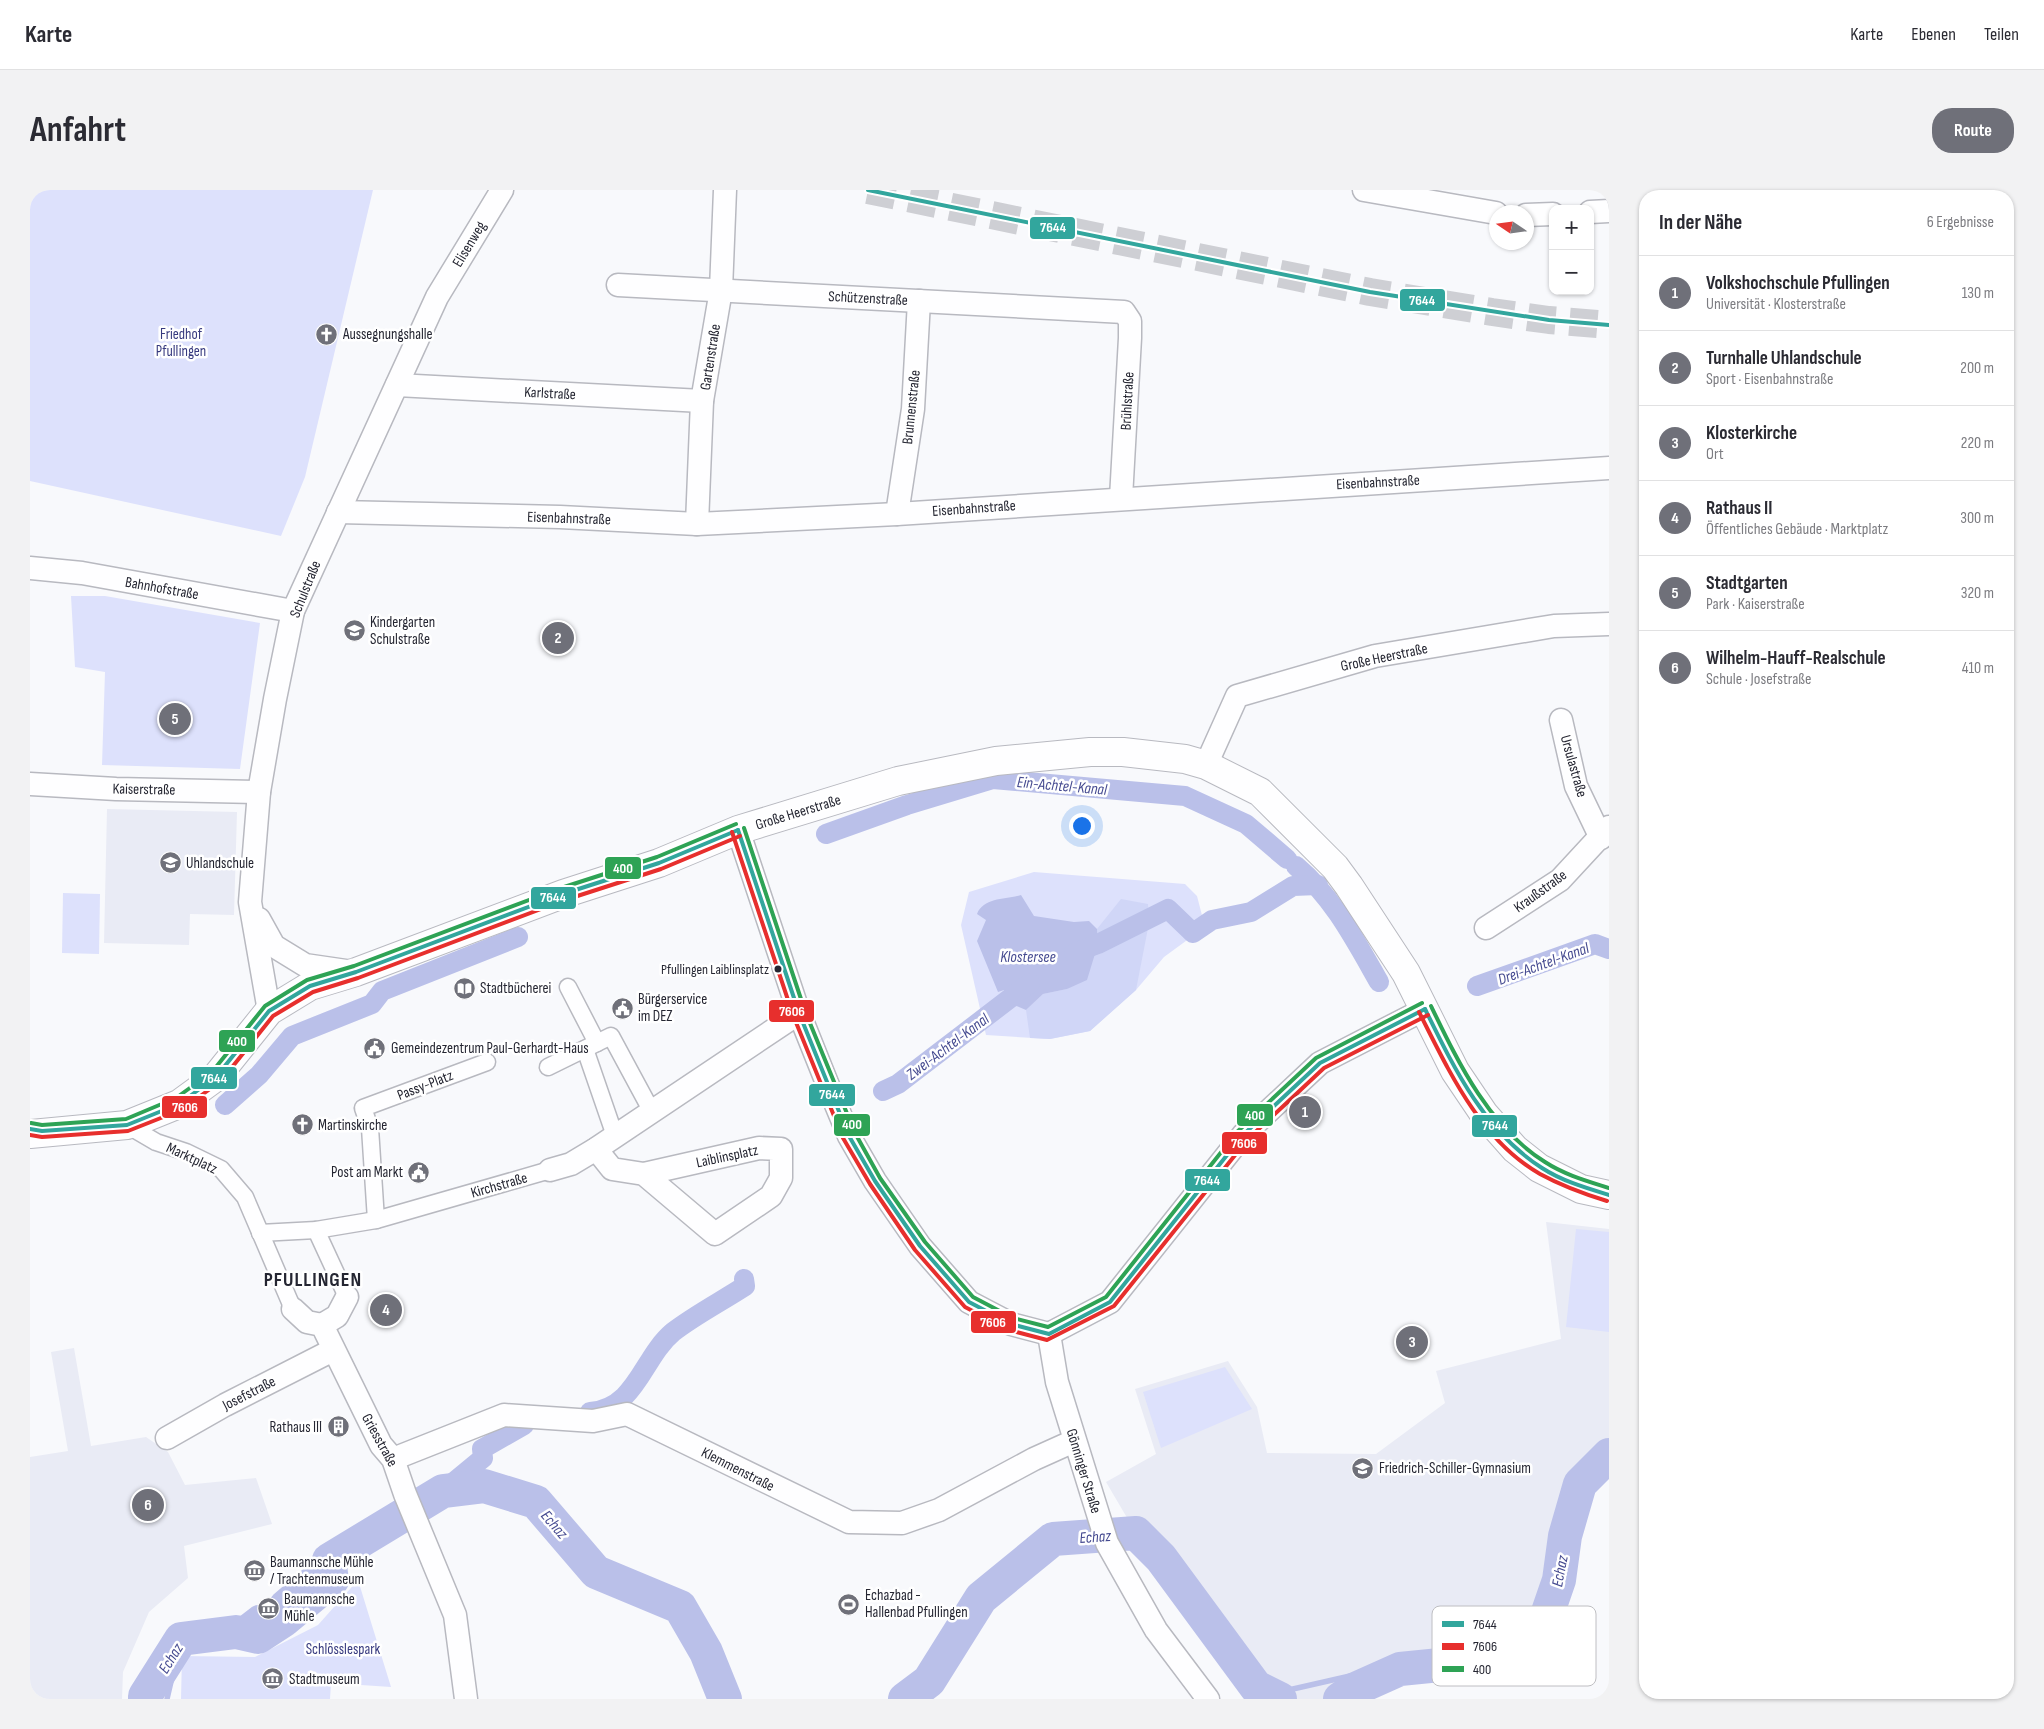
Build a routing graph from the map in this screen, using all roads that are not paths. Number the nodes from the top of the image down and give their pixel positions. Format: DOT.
graph roads {
  1 [pos="502,190"];
  2 [pos="725,190"];
  3 [pos="1364,190"];
  4 [pos="1609,211"];
  5 [pos="1594,212"];
  6 [pos="1489,213"];
  7 [pos="1549,214"];
  8 [pos="1534,215"];
  9 [pos="618,285"];
  10 [pos="721,290"];
  11 [pos="437,297"];
  12 [pos="919,301"];
  13 [pos="1118,310"];
  14 [pos="397,385"];
  15 [pos="702,402"];
  16 [pos="1609,468"];
  17 [pos="1121,498"];
  18 [pos="338,512"];
  19 [pos="897,514"];
  20 [pos="697,524"];
  21 [pos="30,568"];
  22 [pos="293,611"];
  23 [pos="1609,624"];
  24 [pos="1561,720"];
  25 [pos="1206,765"];
  26 [pos="30,784"];
  27 [pos="259,792"];
  28 [pos="738,830"];
  29 [pos="1605,833"];
  30 [pos="250,902"];
  31 [pos="1486,928"];
  32 [pos="356,972"];
  33 [pos="568,987"];
  34 [pos="1425,1009"];
  35 [pos="269,1011"];
  36 [pos="799,1013"];
  37 [pos="591,1046"];
  38 [pos="487,1062"];
  39 [pos="548,1067"];
  40 [pos="652,1112"];
  41 [pos="127,1125"];
  42 [pos="34,1131"];
  43 [pos="615,1136"];
  44 [pos="596,1149"];
  45 [pos="550,1170"];
  46 [pos="644,1174"];
  47 [pos="1609,1195"];
  48 [pos="376,1220"];
  49 [pos="316,1230"];
  50 [pos="260,1233"];
  51 [pos="347,1297"];
  52 [pos="293,1309"];
  53 [pos="322,1326"];
  54 [pos="1049,1334"];
  55 [pos="333,1350"];
  56 [pos="168,1438"];
  57 [pos="1074,1441"];
  58 [pos="393,1459"];
  59 [pos="466,1699"];
  60 [pos="1208,1699"];
  1 -- 11 [label="street, Elisenweg"];
  2 -- 10 [label="street, Gartenstraße"];
  3 -- 6 [label="street"];
  4 -- 5 [label="street"];
  7 -- 8 [label="street"];
  9 -- 10 [label="street, Schützenstraße"];
  10 -- 12 [label="street, Schützenstraße"];
  10 -- 15 [label="street, Gartenstraße"];
  11 -- 14 [label="street, Schulstraße"];
  12 -- 13 [label="street, Schützenstraße"];
  12 -- 19 [label="street, Brunnenstraße"];
  13 -- 17 [label="street, Brühlstraße"];
  14 -- 15 [label="street, Karlstraße"];
  14 -- 18 [label="street, Schulstraße"];
  15 -- 20 [label="street, Gartenstraße"];
  16 -- 17 [label="street, Eisenbahnstraße"];
  17 -- 19 [label="street, Eisenbahnstraße"];
  18 -- 20 [label="street, Eisenbahnstraße"];
  18 -- 22 [label="street, Schulstraße"];
  19 -- 20 [label="street, Eisenbahnstraße"];
  21 -- 22 [label="street, Bahnhofstraße"];
  22 -- 27 [label="street, Schulstraße"];
  23 -- 25 [label="street, Große Heerstraße"];
  24 -- 29 [label="street, Ursulastraße"];
  25 -- 28 [label="main road, Große Heerstraße"];
  25 -- 34 [label="main road, Große Heerstraße"];
  26 -- 27 [label="street, Kaiserstraße"];
  27 -- 30 [label="street, Schulstraße"];
  28 -- 32 [label="main road, Große Heerstraße"];
  28 -- 36 [label="street"];
  29 -- 31 [label="street, Kraußstraße"];
  30 -- 32 [label="street"];
  30 -- 35 [label="street, Schulstraße"];
  32 -- 35 [label="main road, Große Heerstraße"];
  33 -- 37 [label="street"];
  34 -- 47 [label="main road, Große Heerstraße"];
  34 -- 54 [label="street"];
  35 -- 41 [label="main road, Große Heerstraße"];
  36 -- 40 [label="street, Kirchstraße"];
  36 -- 54 [label="street"];
  37 -- 39 [label="street"];
  37 -- 40 [label="street"];
  37 -- 43 [label="street"];
  38 -- 48 [label="street, Passy-Platz"];
  40 -- 43 [label="street, Kirchstraße"];
  41 -- 42 [label="main road, Große Heerstraße"];
  41 -- 50 [label="street, Marktplatz"];
  43 -- 44 [label="street, Kirchstraße"];
  44 -- 45 [label="street, Kirchstraße"];
  44 -- 46 [label="street, Laiblinsplatz"];
  45 -- 48 [label="street, Kirchstraße"];
  46 -- 46 [label="street, Laiblinsplatz"];
  48 -- 49 [label="street"];
  49 -- 50 [label="street"];
  49 -- 51 [label="street"];
  50 -- 52 [label="street"];
  51 -- 53 [label="street"];
  52 -- 53 [label="street"];
  53 -- 55 [label="street, Griesstraße"];
  54 -- 57 [label="street, Gönninger Straße"];
  55 -- 56 [label="street, Josefstraße"];
  55 -- 58 [label="street, Griesstraße"];
  57 -- 58 [label="street, Klemmenstraße"];
  57 -- 60 [label="street, Gönninger Straße"];
  58 -- 59 [label="street, Griesstraße"];
}
